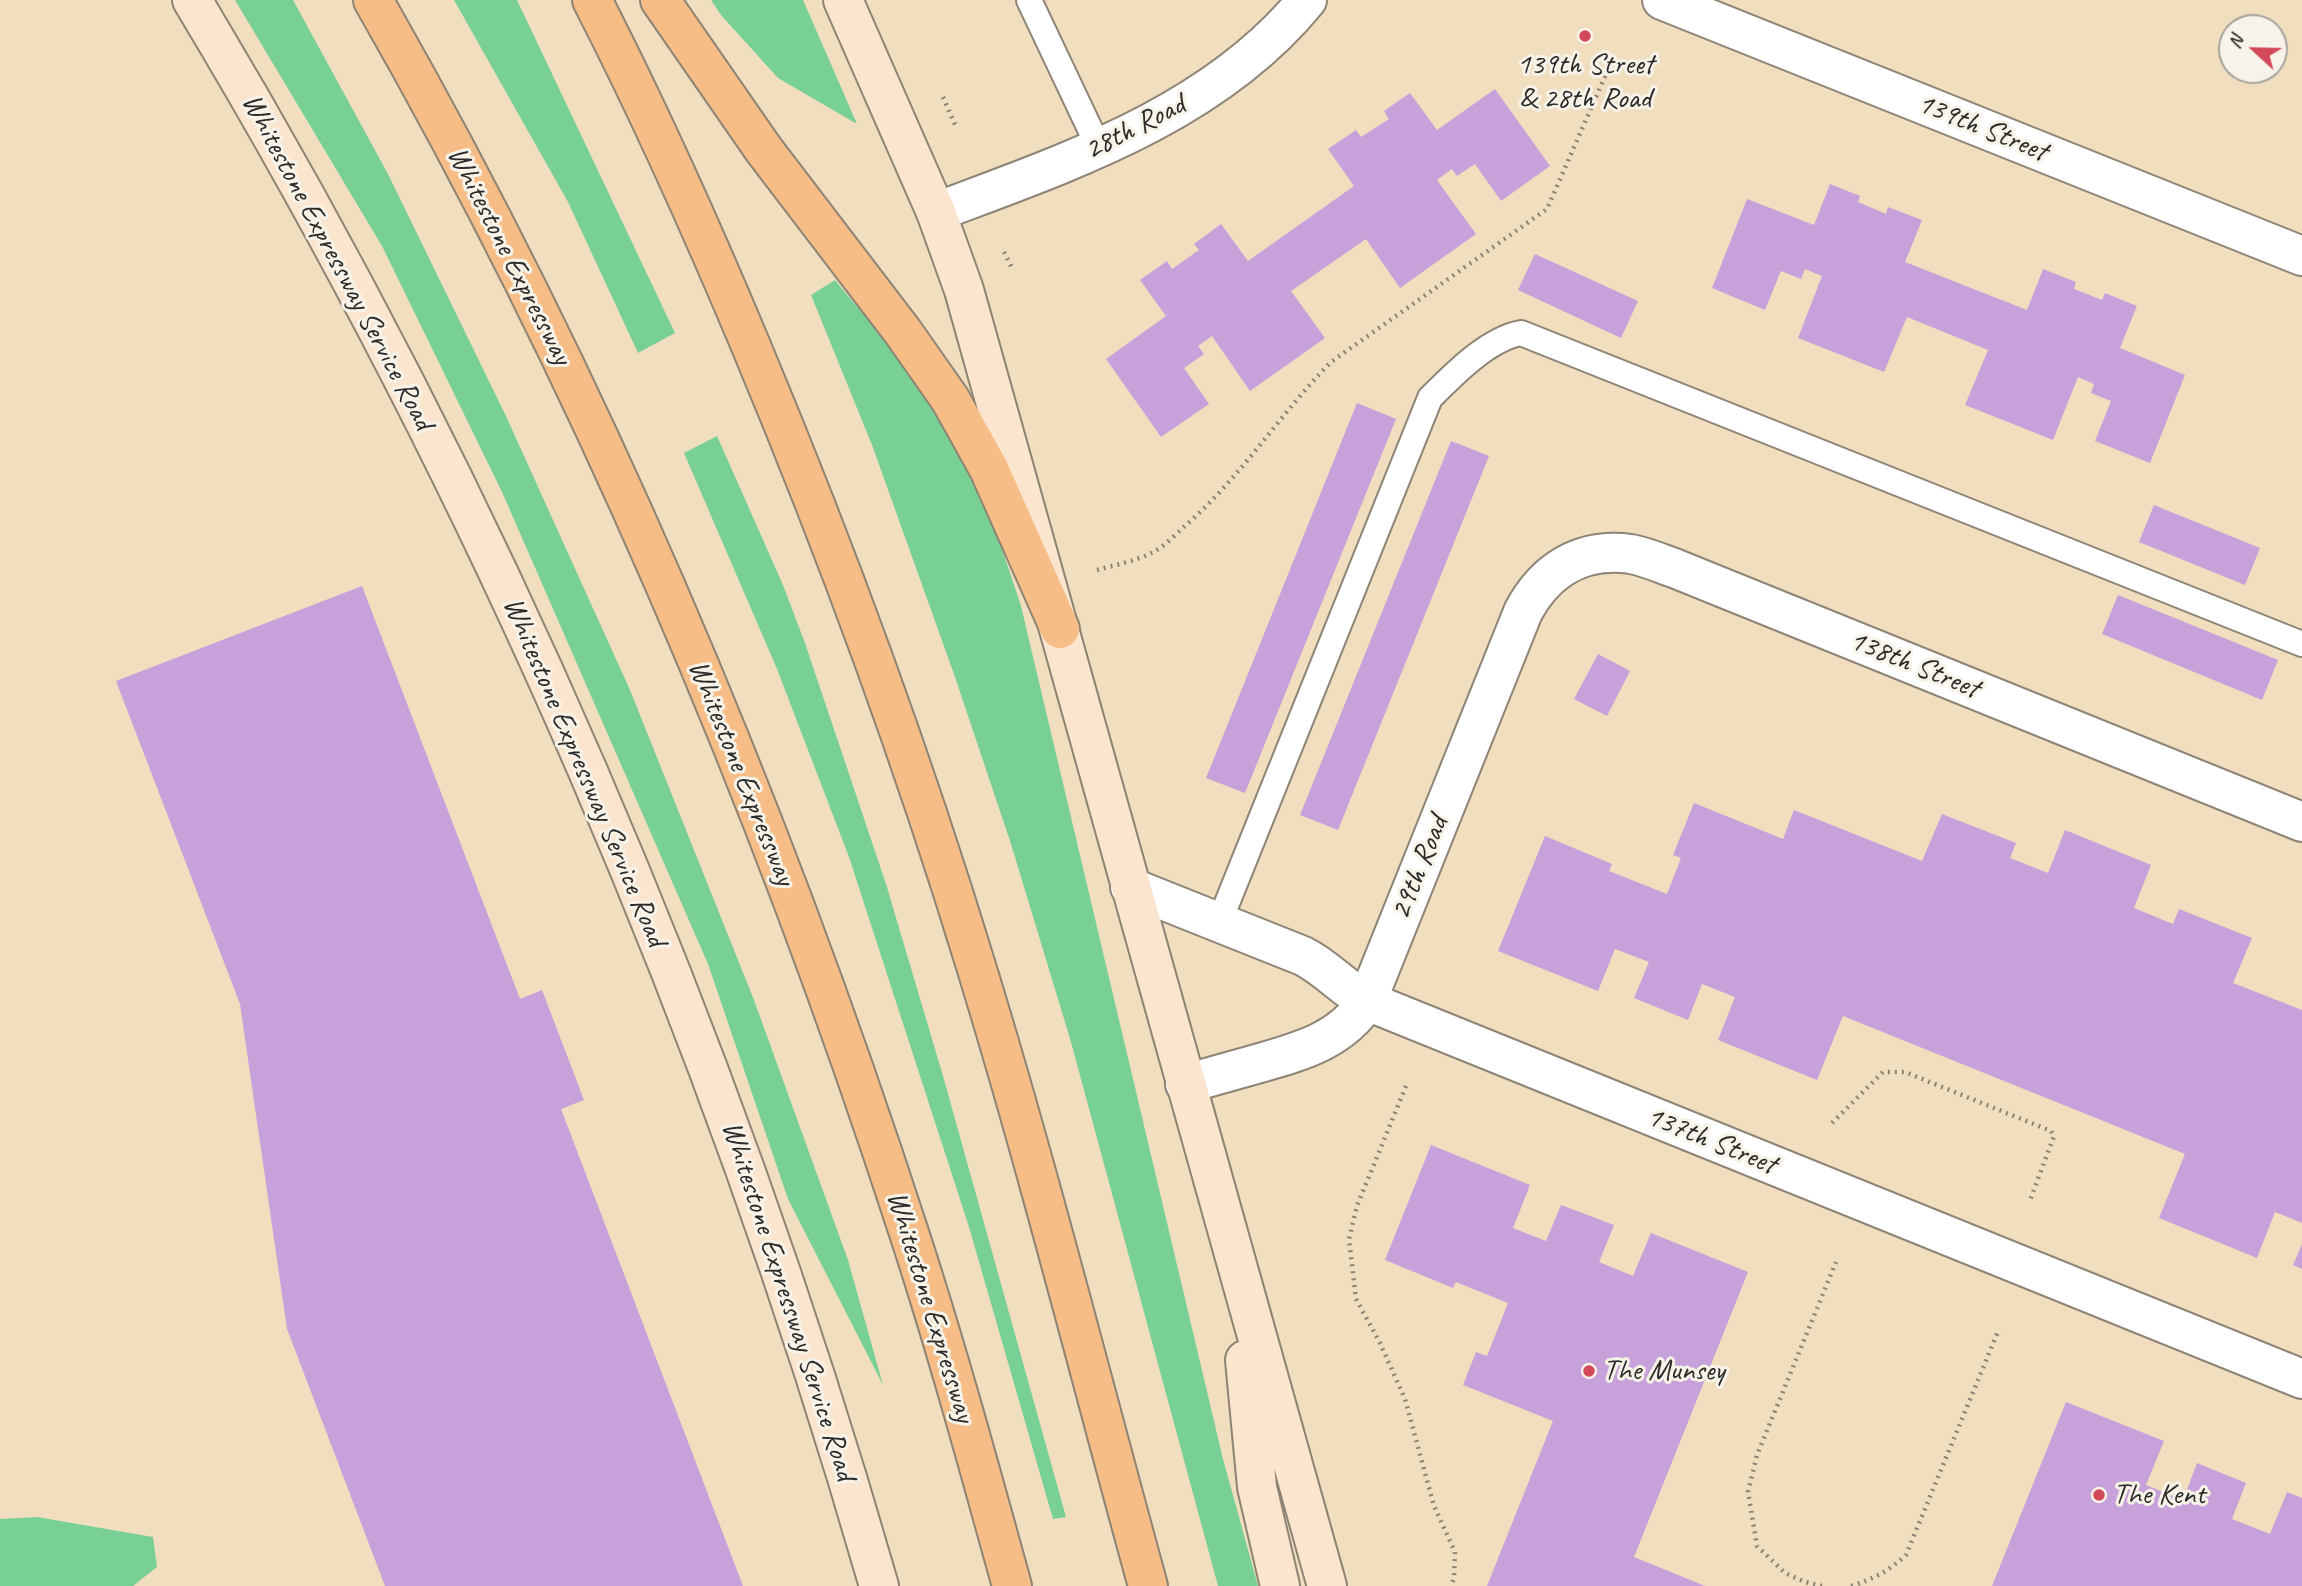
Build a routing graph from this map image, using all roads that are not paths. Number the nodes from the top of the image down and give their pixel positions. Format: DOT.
graph roads {
  1 [pos="192,0"];
  2 [pos="373,0"];
  3 [pos="592,0"];
  4 [pos="660,0"];
  5 [pos="843,0"];
  6 [pos="1029,0"];
  7 [pos="1662,0"];
  8 [pos="1299,3"];
  9 [pos="1099,148"];
  10 [pos="936,212"];
  11 [pos="2302,257"];
  12 [pos="1572,562"];
  13 [pos="1060,629"];
  14 [pos="2302,644"];
  15 [pos="2302,795"];
  16 [pos="2253,802"];
  17 [pos="2302,822"];
  18 [pos="1130,887"];
  19 [pos="1219,923"];
  20 [pos="1367,1002"];
  21 [pos="1185,1084"];
  22 [pos="1238,1278"];
  23 [pos="2302,1379"];
  24 [pos="868,1548"];
  25 [pos="879,1586"];
  26 [pos="888,1586"];
  27 [pos="1012,1586"];
  28 [pos="1148,1586"];
  29 [pos="1280,1586"];
  30 [pos="1326,1586"];
  1 -- 24 [label="main road, Whitestone Expressway Service Road"];
  2 -- 27 [label="highway, Whitestone Expressway"];
  3 -- 28 [label="highway"];
  4 -- 13 [label="highway"];
  5 -- 10 [label="main road"];
  6 -- 9 [label="lane"];
  7 -- 11 [label="street, 139th Street"];
  8 -- 9 [label="street, 28th Road"];
  9 -- 10 [label="street, 28th Road"];
  10 -- 13 [label="main road"];
  12 -- 16 [label="street, 138th Street"];
  12 -- 20 [label="street, 29th Road"];
  13 -- 18 [label="main road"];
  14 -- 19 [label="lane"];
  15 -- 16 [label="street"];
  16 -- 17 [label="street, 138th Street"];
  18 -- 19 [label="street, 137th Street"];
  18 -- 21 [label="main road"];
  19 -- 20 [label="street, 137th Street"];
  20 -- 21 [label="street, 29th Road"];
  20 -- 23 [label="street, 137th Street"];
  21 -- 22 [label="main road"];
  22 -- 29 [label="main road"];
  22 -- 30 [label="main road"];
  24 -- 25 [label="main road, Whitestone Expressway Service Road"];
  24 -- 26 [label="main road"];
}
